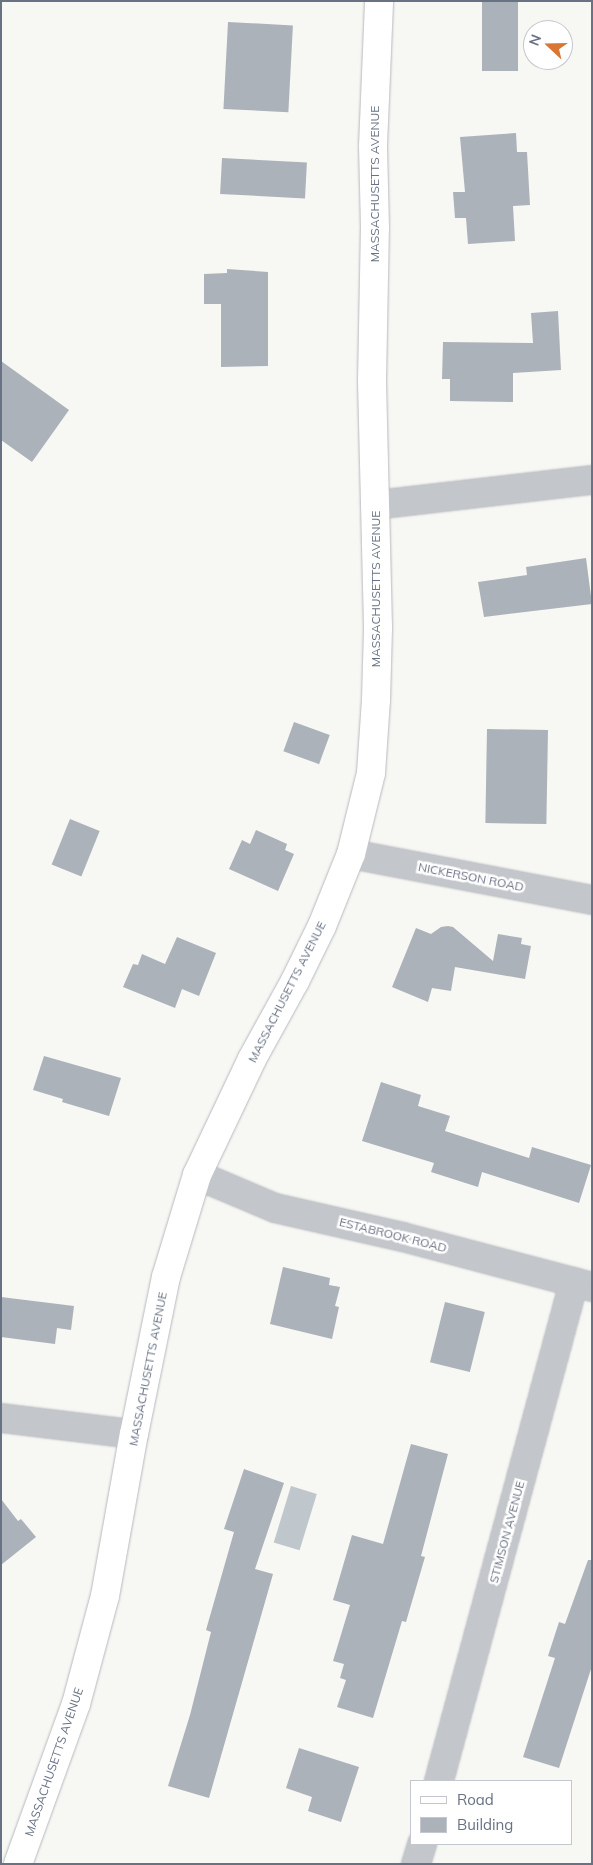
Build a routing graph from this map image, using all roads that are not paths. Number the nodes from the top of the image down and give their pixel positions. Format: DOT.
graph roads {
  1 [pos="379,1"];
  2 [pos="592,480"];
  3 [pos="376,505"];
  4 [pos="350,854"];
  5 [pos="592,900"];
  6 [pos="197,1175"];
  7 [pos="583,1285"];
  8 [pos="1,1418"];
  9 [pos="134,1434"];
  10 [pos="439,1780"];
  11 [pos="422,1845"];
  12 [pos="18,1864"];
  13 [pos="416,1864"];
  1 -- 3 [label="main road, MASSACHUSETTS AVENUE"];
  2 -- 3 [label="street"];
  3 -- 4 [label="main road, MASSACHUSETTS AVENUE"];
  4 -- 5 [label="street, NICKERSON ROAD"];
  4 -- 6 [label="main road, MASSACHUSETTS AVENUE"];
  6 -- 7 [label="street, ESTABROOK ROAD"];
  6 -- 9 [label="main road, MASSACHUSETTS AVENUE"];
  7 -- 10 [label="street, STIMSON AVENUE"];
  8 -- 9 [label="street"];
  9 -- 12 [label="main road, MASSACHUSETTS AVENUE"];
  11 -- 13 [label="street"];
}
